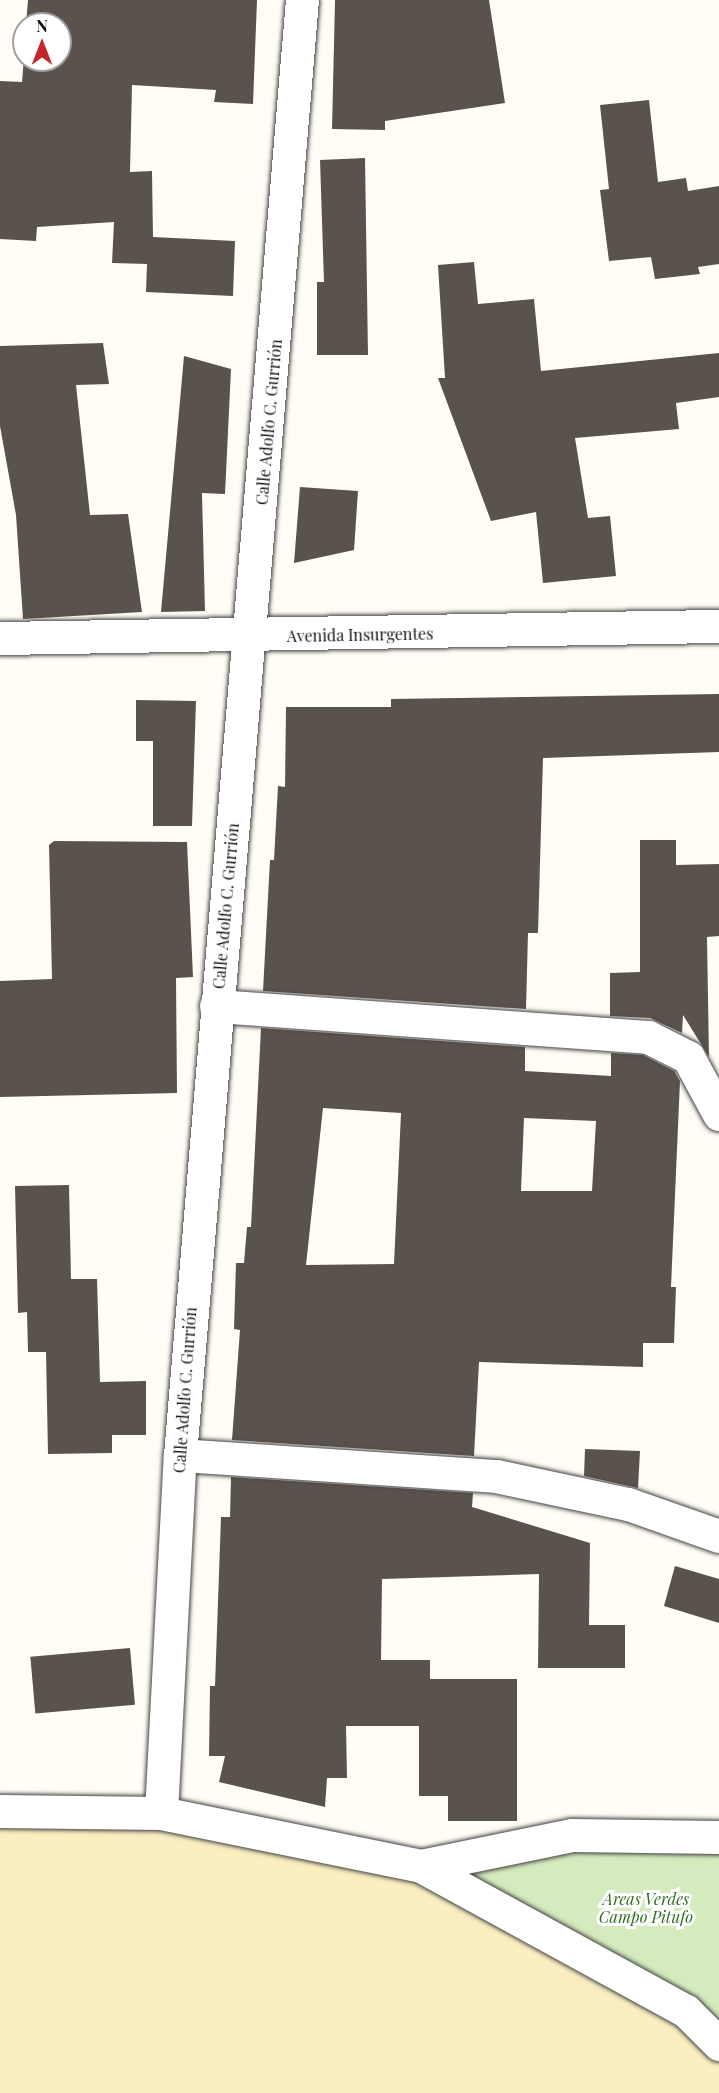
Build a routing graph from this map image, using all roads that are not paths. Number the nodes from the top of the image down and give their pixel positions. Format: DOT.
graph roads {
  1 [pos="302,0"];
  2 [pos="719,626"];
  3 [pos="252,637"];
  4 [pos="0,638"];
  5 [pos="216,1006"];
  6 [pos="719,1114"];
  7 [pos="180,1455"];
  8 [pos="719,1536"];
  9 [pos="0,1811"];
  10 [pos="161,1813"];
  11 [pos="719,1837"];
  12 [pos="421,1866"];
  13 [pos="719,2044"];
  1 -- 3 [label="street, Calle Adolfo C. Gurrión"];
  2 -- 3 [label="street, Avenida Insurgentes"];
  3 -- 4 [label="street, Avenida Insurgentes"];
  3 -- 5 [label="street, Calle Adolfo C. Gurrión"];
  5 -- 6 [label="street"];
  5 -- 7 [label="street, Calle Adolfo C. Gurrión"];
  7 -- 8 [label="street"];
  7 -- 10 [label="street, Calle Adolfo C. Gurrión"];
  9 -- 10 [label="street"];
  10 -- 12 [label="street"];
  11 -- 12 [label="street"];
  12 -- 13 [label="street"];
}
